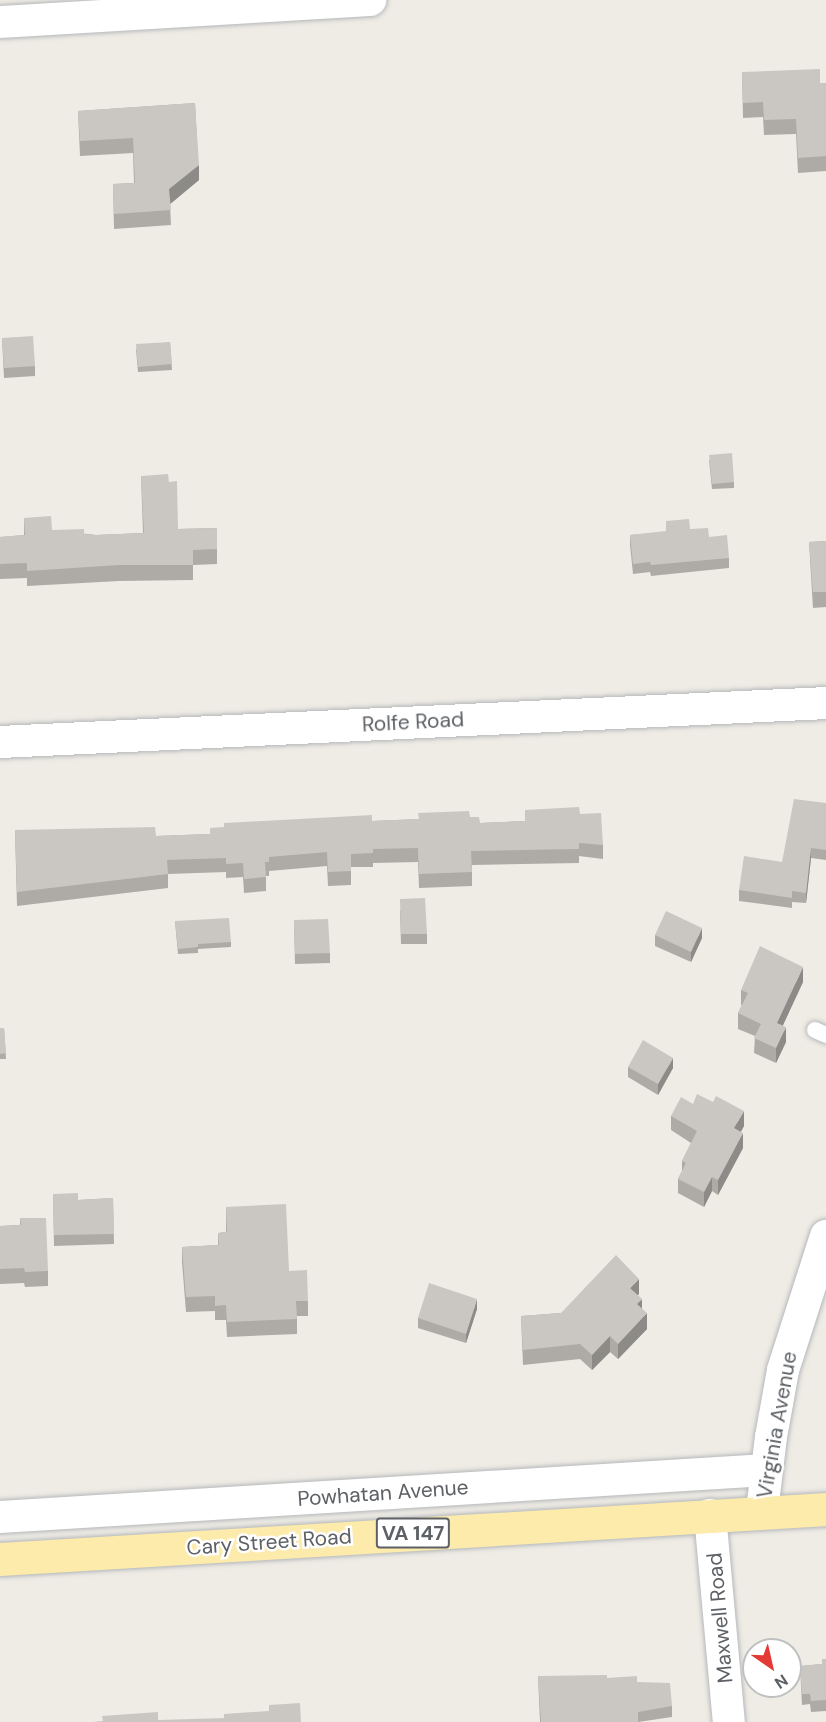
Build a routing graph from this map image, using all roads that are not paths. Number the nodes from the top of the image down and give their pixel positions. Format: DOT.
graph roads {
  1 [pos="370,0"];
  2 [pos="0,22"];
  3 [pos="826,703"];
  4 [pos="0,742"];
  5 [pos="826,1236"];
  6 [pos="767,1470"];
  7 [pos="826,1509"];
  8 [pos="762,1511"];
  9 [pos="710,1515"];
  10 [pos="0,1517"];
  11 [pos="0,1559"];
  12 [pos="729,1722"];
  1 -- 2 [label="street"];
  3 -- 4 [label="street, Rolfe Road"];
  5 -- 6 [label="street, Virginia Avenue"];
  6 -- 8 [label="street, Virginia Avenue"];
  6 -- 10 [label="street, Powhatan Avenue"];
  7 -- 8 [label="main road, Cary Street Road / VA 147"];
  8 -- 9 [label="main road, Cary Street Road / VA 147"];
  9 -- 11 [label="main road, Cary Street Road / VA 147"];
  9 -- 12 [label="street, Maxwell Road"];
}
